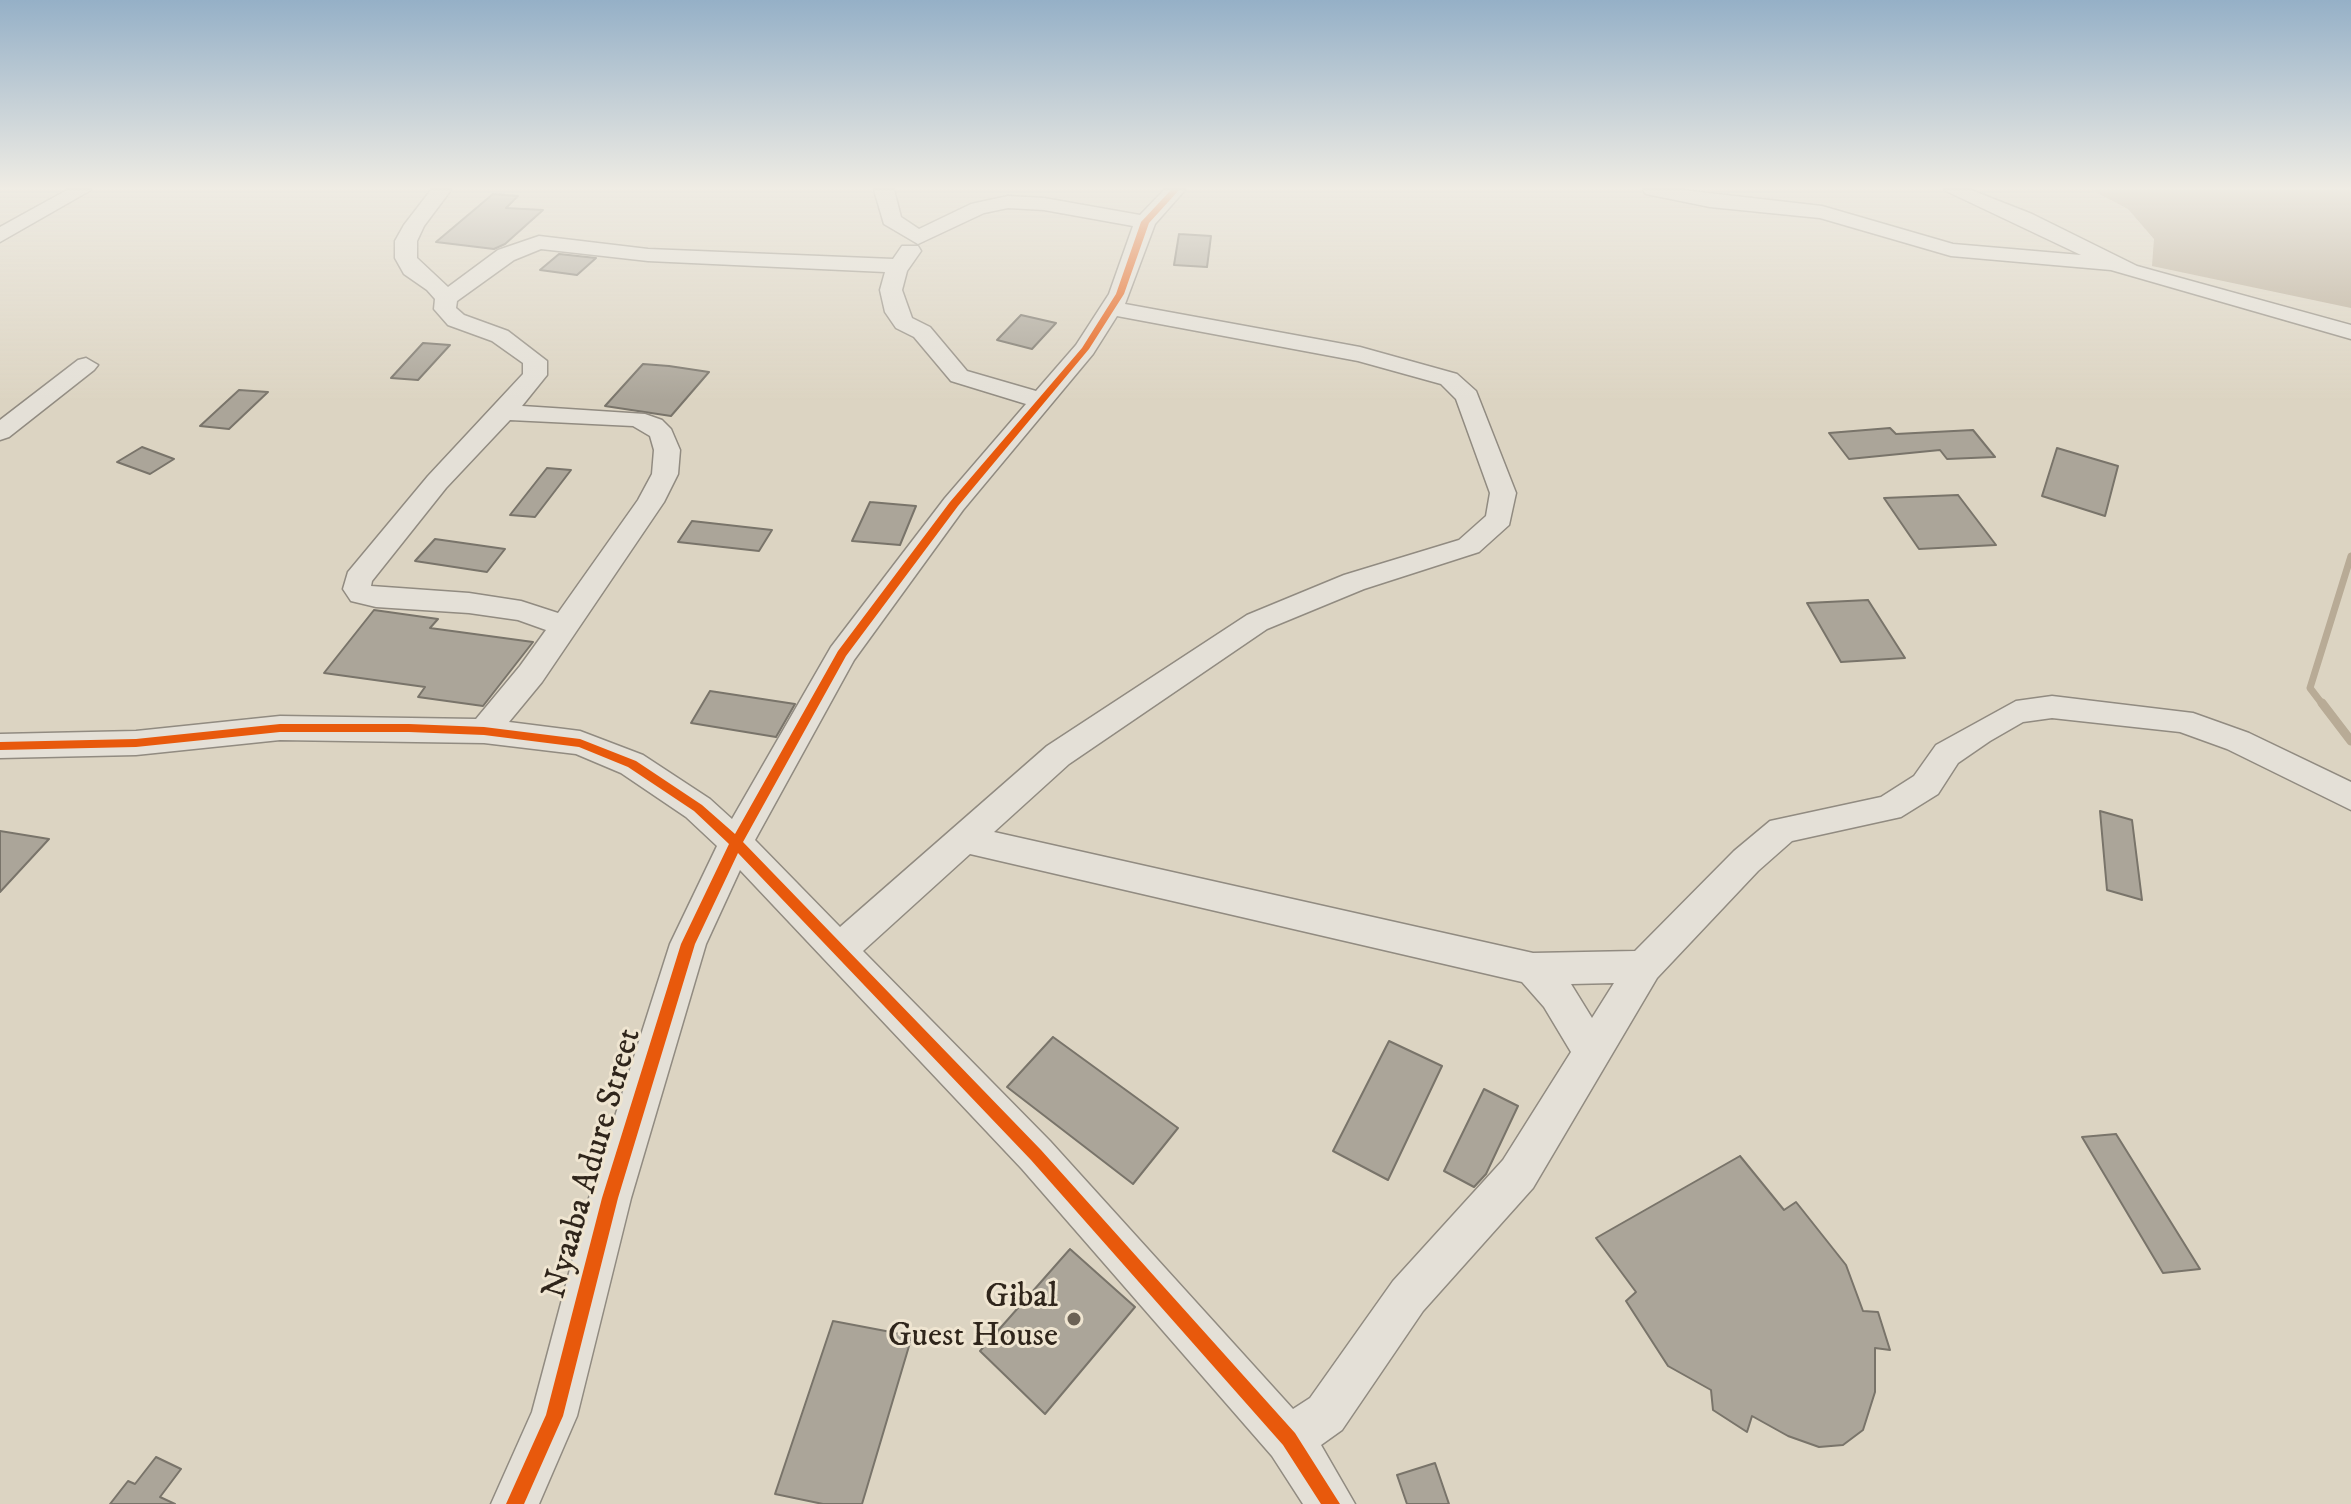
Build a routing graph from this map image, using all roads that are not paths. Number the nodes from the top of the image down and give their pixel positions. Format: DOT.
graph roads {
  1 [pos="407,260"];
  2 [pos="499,260"];
  3 [pos="767,260"];
  4 [pos="904,260"];
  5 [pos="1132,260"];
  6 [pos="2070,260"];
  7 [pos="2108,260"];
  8 [pos="2115,264"];
  9 [pos="900,266"];
  10 [pos="446,299"];
  11 [pos="1111,308"];
  12 [pos="2351,332"];
  13 [pos="86,365"];
  14 [pos="1040,400"];
  15 [pos="504,412"];
  16 [pos="0,432"];
  17 [pos="563,625"];
  18 [pos="484,731"];
  19 [pos="0,746"];
  20 [pos="2351,797"];
  21 [pos="964,839"];
  22 [pos="736,843"];
  23 [pos="839,950"];
  24 [pos="1644,967"];
  25 [pos="1533,969"];
  26 [pos="1592,1051"];
  27 [pos="1289,1439"];
  28 [pos="515,1504"];
  29 [pos="1331,1504"];
  1 -- 10 [label="street"];
  2 -- 10 [label="street"];
  3 -- 9 [label="street"];
  4 -- 9 [label="street"];
  5 -- 11 [label="street, Nyaaba Adure Street"];
  6 -- 8 [label="street"];
  7 -- 8 [label="street"];
  8 -- 12 [label="street"];
  9 -- 14 [label="street"];
  10 -- 15 [label="street"];
  11 -- 14 [label="street, Nyaaba Adure Street"];
  11 -- 21 [label="street"];
  13 -- 16 [label="street"];
  14 -- 22 [label="street, Nyaaba Adure Street"];
  15 -- 17 [label="street"];
  15 -- 17 [label="street"];
  17 -- 18 [label="street"];
  18 -- 19 [label="street"];
  18 -- 22 [label="street"];
  20 -- 24 [label="street"];
  21 -- 23 [label="street"];
  21 -- 25 [label="street"];
  22 -- 23 [label="street"];
  22 -- 28 [label="street, Nyaaba Adure Street"];
  23 -- 27 [label="street"];
  24 -- 25 [label="street"];
  24 -- 26 [label="street"];
  25 -- 26 [label="street"];
  26 -- 27 [label="street"];
  27 -- 29 [label="street"];
}
